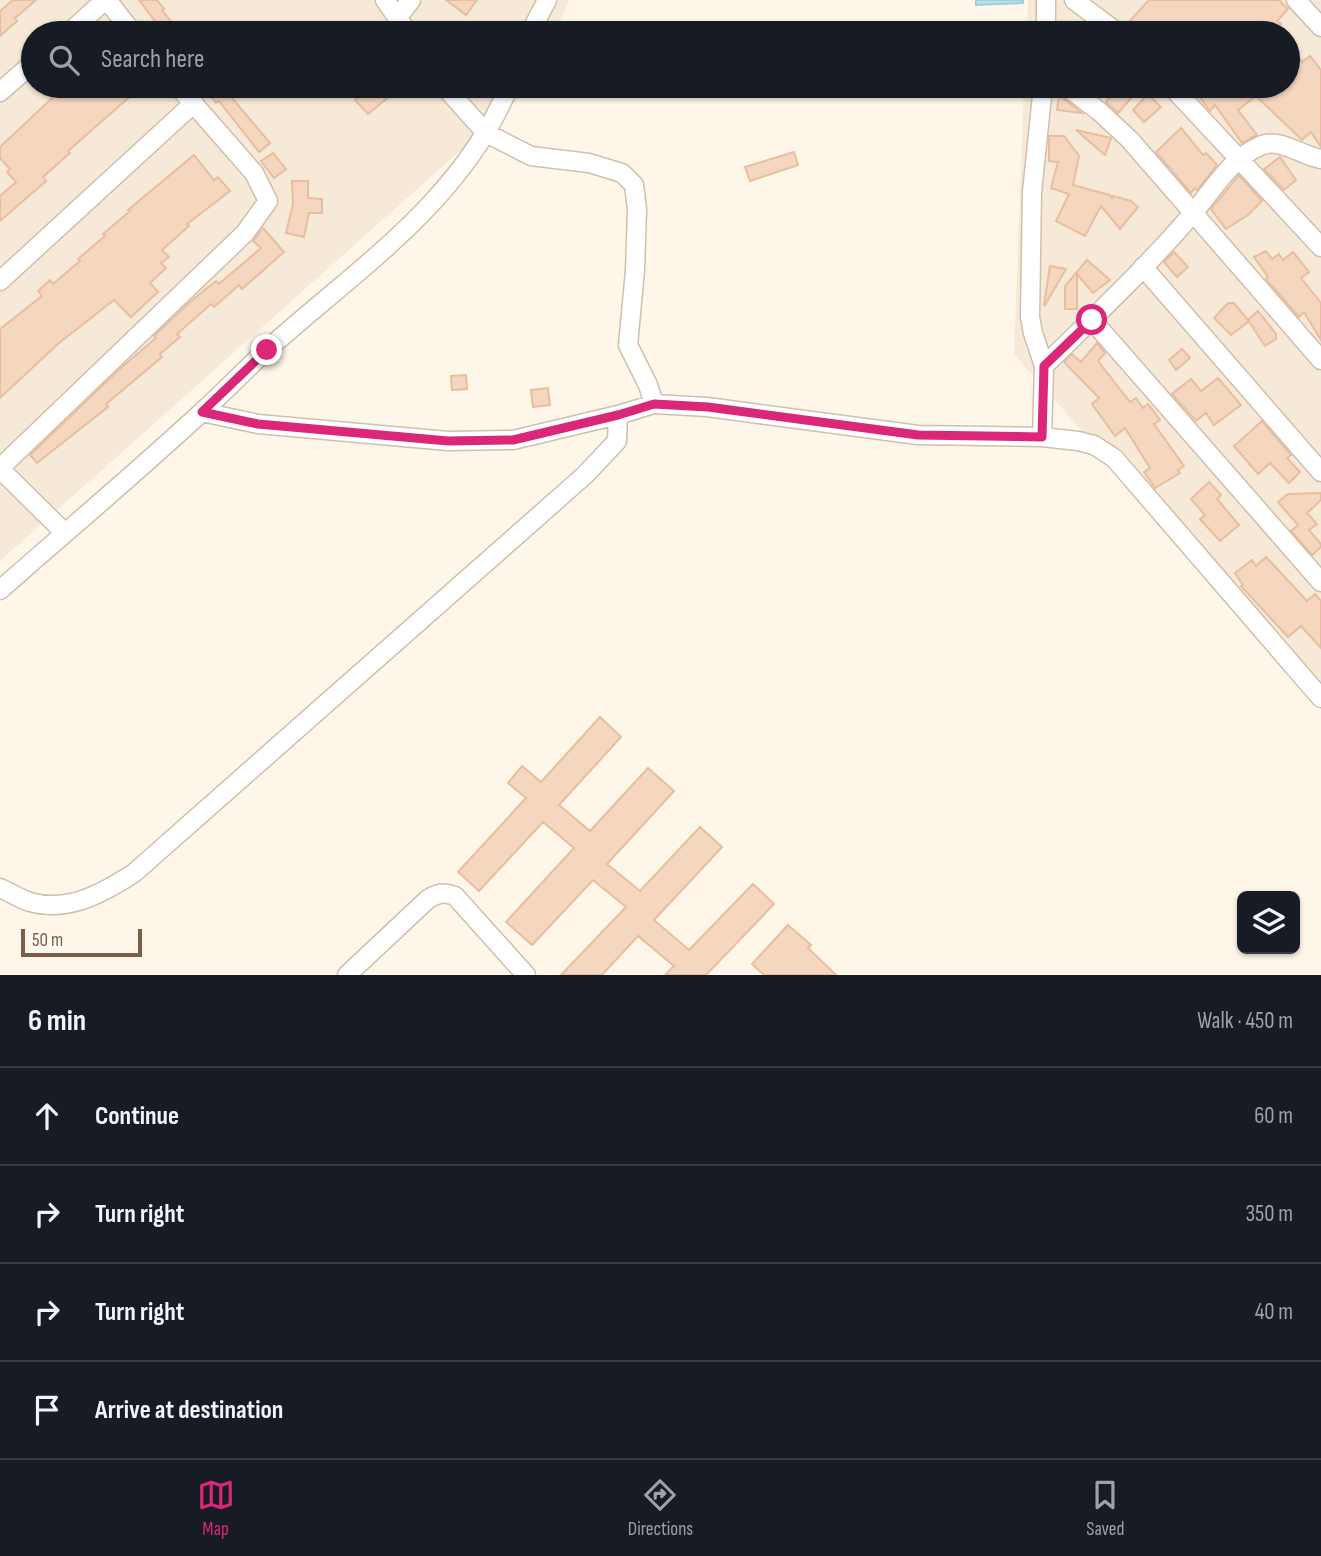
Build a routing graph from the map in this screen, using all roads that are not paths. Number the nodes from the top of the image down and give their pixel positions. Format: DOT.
graph roads {
  1 [pos="106,0"];
  2 [pos="385,0"];
  3 [pos="411,0"];
  4 [pos="547,0"];
  5 [pos="1046,0"];
  6 [pos="1074,0"];
  7 [pos="1296,0"];
  8 [pos="398,17"];
  9 [pos="82,21"];
  10 [pos="123,21"];
  11 [pos="400,21"];
  12 [pos="536,21"];
  13 [pos="1046,21"];
  14 [pos="1102,21"];
  15 [pos="1321,27"];
  16 [pos="21,74"];
  17 [pos="0,92"];
  18 [pos="189,98"];
  19 [pos="455,98"];
  20 [pos="503,98"];
  21 [pos="1042,98"];
  22 [pos="1082,98"];
  23 [pos="1182,98"];
  24 [pos="194,103"];
  25 [pos="486,133"];
  26 [pos="1321,159"];
  27 [pos="1240,160"];
  28 [pos="1194,212"];
  29 [pos="1321,247"];
  30 [pos="1143,267"];
  31 [pos="0,281"];
  32 [pos="1092,320"];
  33 [pos="1321,360"];
  34 [pos="1044,366"];
  35 [pos="654,404"];
  36 [pos="202,412"];
  37 [pos="618,415"];
  38 [pos="1042,437"];
  39 [pos="0,468"];
  40 [pos="1321,472"];
  41 [pos="65,533"];
  42 [pos="1321,582"];
  43 [pos="0,590"];
  44 [pos="1321,698"];
  45 [pos="0,888"];
  46 [pos="347,975"];
  47 [pos="526,975"];
  1 -- 9 [label="street"];
  1 -- 10 [label="street"];
  2 -- 8 [label="street"];
  3 -- 8 [label="street"];
  4 -- 12 [label="street"];
  5 -- 13 [label="street"];
  6 -- 14 [label="street"];
  7 -- 15 [label="street"];
  8 -- 11 [label="street"];
  16 -- 17 [label="street"];
  18 -- 24 [label="street"];
  19 -- 25 [label="street"];
  20 -- 25 [label="street"];
  21 -- 34 [label="street"];
  22 -- 28 [label="street"];
  23 -- 27 [label="street"];
  24 -- 31 [label="street"];
  24 -- 39 [label="street"];
  25 -- 35 [label="street"];
  25 -- 36 [label="street"];
  26 -- 27 [label="street"];
  27 -- 28 [label="street"];
  27 -- 29 [label="street"];
  28 -- 30 [label="street"];
  28 -- 33 [label="street"];
  30 -- 32 [label="street"];
  30 -- 40 [label="street"];
  32 -- 34 [label="street"];
  32 -- 42 [label="street"];
  34 -- 38 [label="street"];
  35 -- 37 [label="street"];
  35 -- 38 [label="street"];
  36 -- 37 [label="street"];
  36 -- 41 [label="street"];
  37 -- 45 [label="street"];
  38 -- 44 [label="street"];
  39 -- 41 [label="street"];
  41 -- 43 [label="street"];
  46 -- 47 [label="street"];
}
